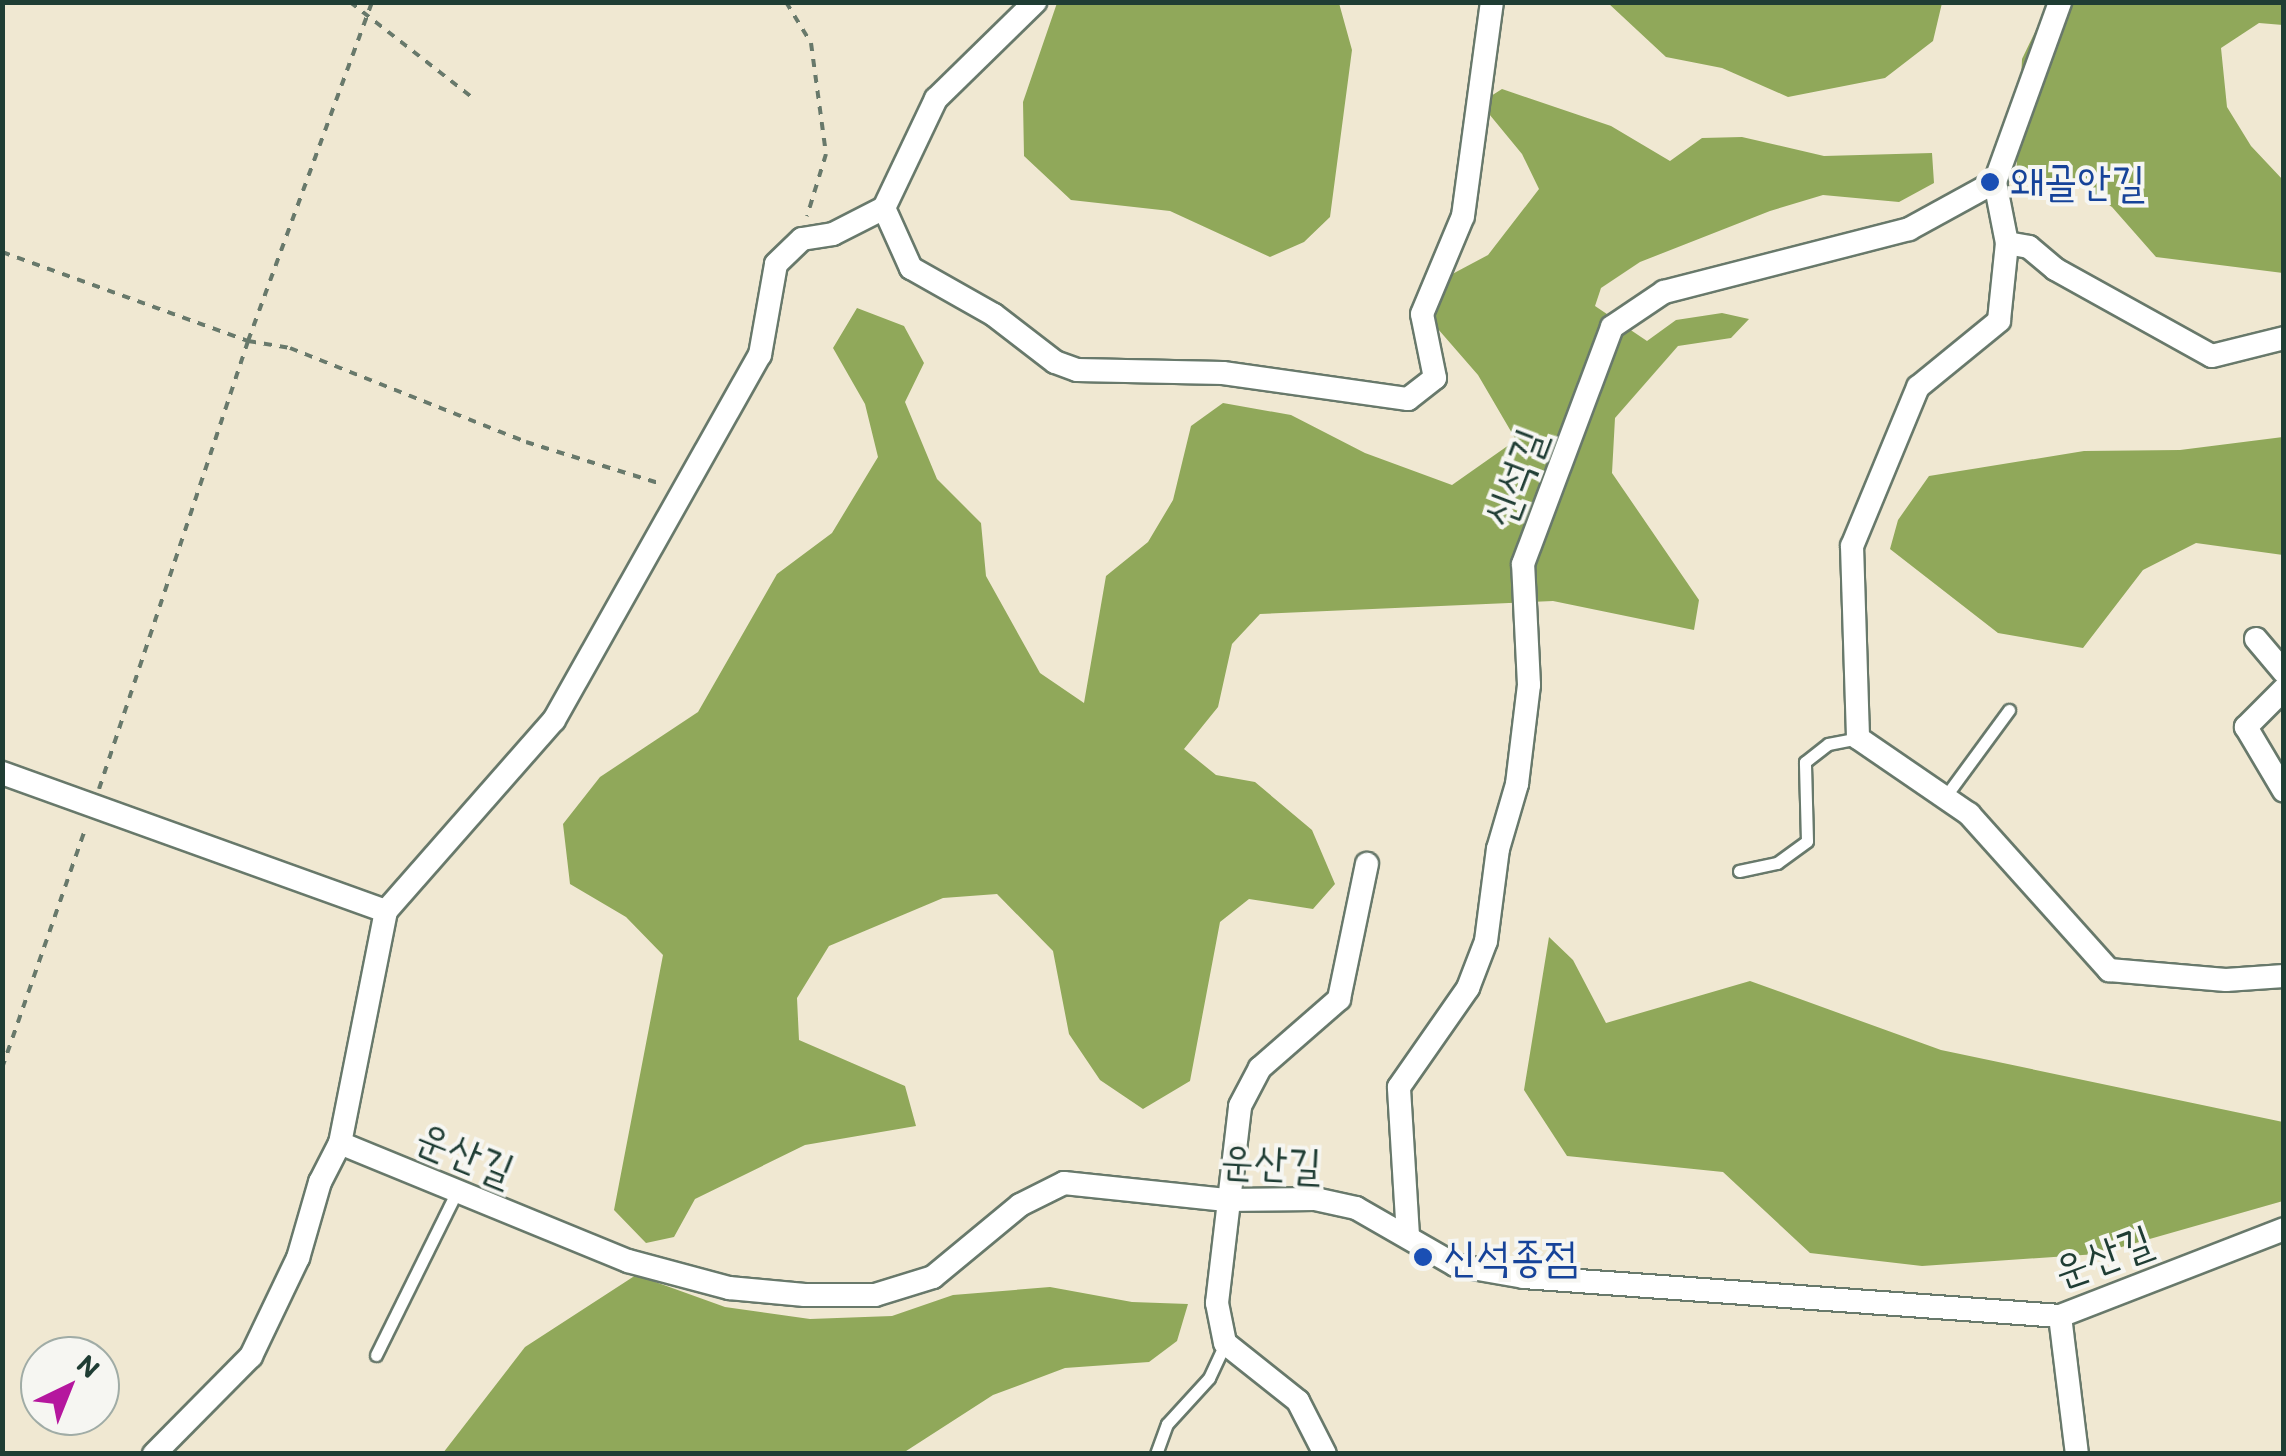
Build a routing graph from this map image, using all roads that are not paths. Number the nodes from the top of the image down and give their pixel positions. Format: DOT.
graph roads {
  1 [pos="1034,2"];
  2 [pos="1492,2"];
  3 [pos="2060,2"];
  4 [pos="1995,182"];
  5 [pos="884,208"];
  6 [pos="2007,243"];
  7 [pos="2284,338"];
  8 [pos="2256,640"];
  9 [pos="2284,672"];
  10 [pos="2284,689"];
  11 [pos="2009,710"];
  12 [pos="1858,738"];
  13 [pos="2,773"];
  14 [pos="2284,791"];
  15 [pos="1945,797"];
  16 [pos="1366,864"];
  17 [pos="1739,871"];
  18 [pos="386,911"];
  19 [pos="2284,976"];
  20 [pos="340,1143"];
  21 [pos="457,1191"];
  22 [pos="1226,1200"];
  23 [pos="2284,1229"];
  24 [pos="1408,1236"];
  25 [pos="2060,1316"];
  26 [pos="1226,1343"];
  27 [pos="376,1355"];
  28 [pos="154,1454"];
  29 [pos="1156,1454"];
  30 [pos="1325,1454"];
  31 [pos="2077,1454"];
  1 -- 5 [label="street"];
  2 -- 5 [label="street"];
  3 -- 4 [label="street"];
  4 -- 6 [label="street"];
  4 -- 24 [label="street, 신석길"];
  5 -- 18 [label="street"];
  6 -- 7 [label="street"];
  6 -- 12 [label="street"];
  8 -- 9 [label="street"];
  10 -- 14 [label="street"];
  11 -- 15 [label="lane"];
  12 -- 15 [label="street"];
  12 -- 17 [label="lane"];
  13 -- 18 [label="street"];
  15 -- 19 [label="street"];
  16 -- 22 [label="street"];
  18 -- 20 [label="street"];
  20 -- 21 [label="street, 운산길"];
  20 -- 28 [label="street"];
  21 -- 22 [label="street, 운산길"];
  21 -- 27 [label="lane"];
  22 -- 24 [label="street, 운산길"];
  22 -- 26 [label="street"];
  23 -- 25 [label="street, 운산길"];
  24 -- 25 [label="street, 운산길"];
  25 -- 31 [label="street"];
  26 -- 29 [label="lane"];
  26 -- 30 [label="street"];
}
